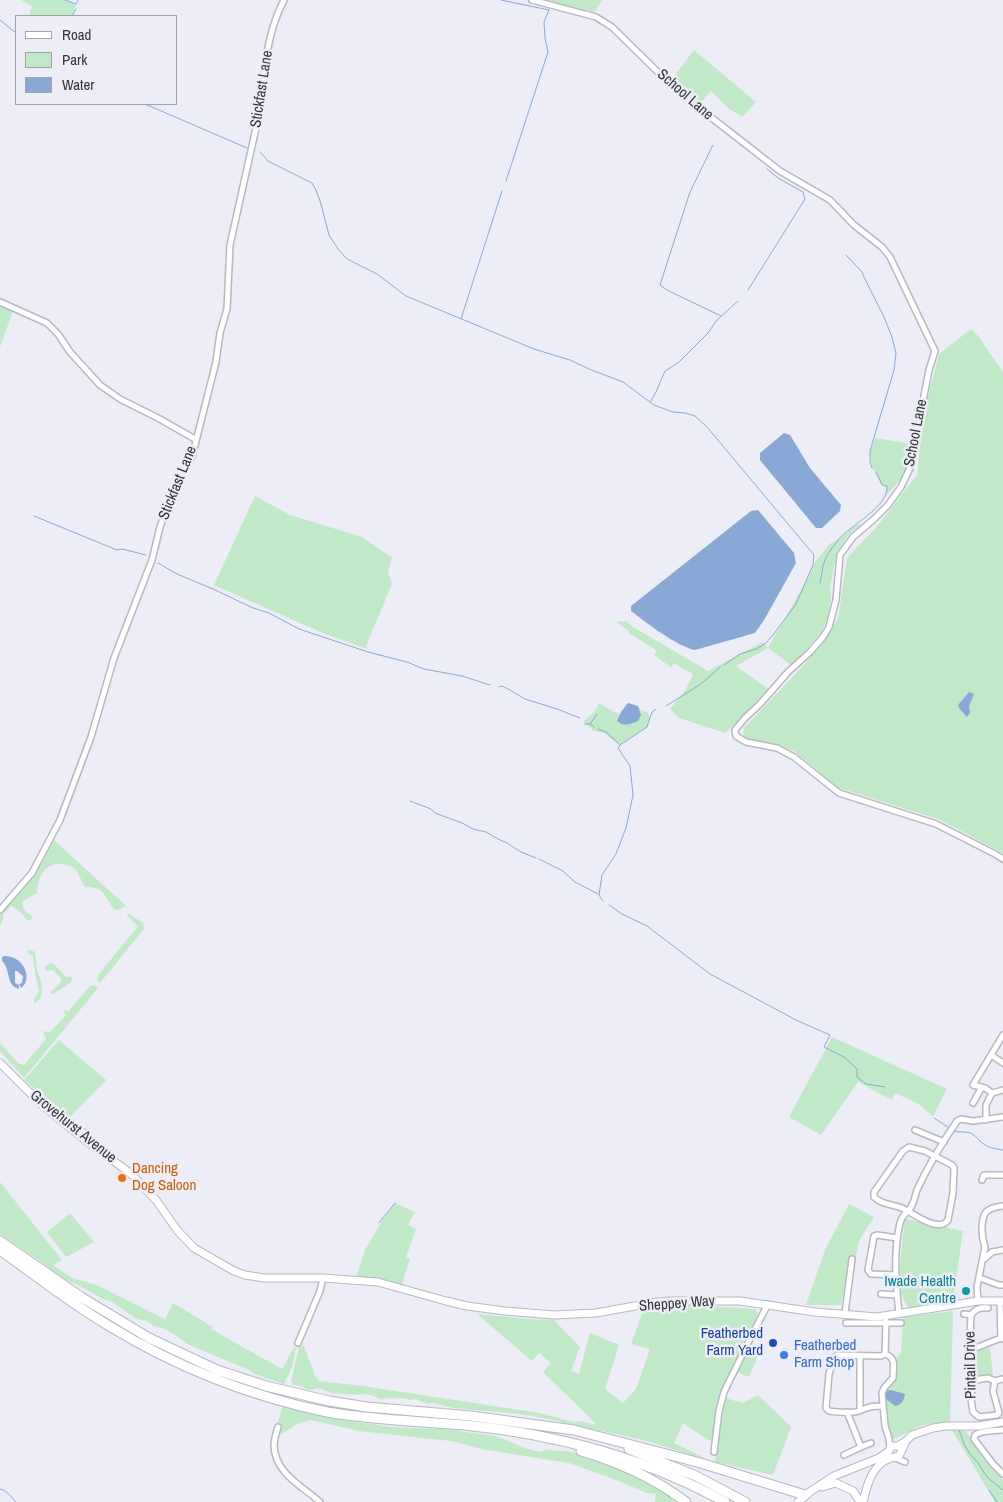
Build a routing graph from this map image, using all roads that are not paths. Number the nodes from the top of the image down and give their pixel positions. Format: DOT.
graph roads {
  1 [pos="284,0"];
  2 [pos="532,0"];
  3 [pos="0,302"];
  4 [pos="195,440"];
  5 [pos="1003,859"];
  6 [pos="0,910"];
  7 [pos="1003,1035"];
  8 [pos="991,1054"];
  9 [pos="0,1063"];
  10 [pos="1003,1063"];
  11 [pos="982,1087"];
  12 [pos="1003,1090"];
  13 [pos="992,1093"];
  14 [pos="973,1103"];
  15 [pos="1003,1117"];
  16 [pos="986,1120"];
  17 [pos="915,1130"];
  18 [pos="944,1142"];
  19 [pos="934,1156"];
  20 [pos="1003,1176"];
  21 [pos="982,1180"];
  22 [pos="1003,1206"];
  23 [pos="908,1210"];
  24 [pos="897,1238"];
  25 [pos="0,1241"];
  26 [pos="985,1247"];
  27 [pos="0,1250"];
  28 [pos="1003,1250"];
  29 [pos="992,1252"];
  30 [pos="852,1259"];
  31 [pos="984,1259"];
  32 [pos="896,1275"];
  33 [pos="323,1278"];
  34 [pos="980,1278"];
  35 [pos="1003,1285"];
  36 [pos="881,1294"];
  37 [pos="897,1295"];
  38 [pos="978,1301"];
  39 [pos="1002,1301"];
  40 [pos="768,1304"];
  41 [pos="988,1308"];
  42 [pos="845,1313"];
  43 [pos="899,1314"];
  44 [pos="964,1314"];
  45 [pos="971,1315"];
  46 [pos="886,1319"];
  47 [pos="846,1323"];
  48 [pos="901,1323"];
  49 [pos="1002,1338"];
  50 [pos="298,1343"];
  51 [pos="973,1349"];
  52 [pos="885,1354"];
  53 [pos="860,1356"];
  54 [pos="1003,1379"];
  55 [pos="972,1381"];
  56 [pos="995,1381"];
  57 [pos="883,1406"];
  58 [pos="860,1410"];
  59 [pos="847,1412"];
  60 [pos="523,1422"];
  61 [pos="1003,1422"];
  62 [pos="278,1427"];
  63 [pos="1003,1430"];
  64 [pos="522,1432"];
  65 [pos="871,1443"];
  66 [pos="862,1447"];
  67 [pos="894,1451"];
  68 [pos="714,1452"];
  69 [pos="844,1455"];
  70 [pos="1003,1474"];
  71 [pos="805,1495"];
  72 [pos="320,1502"];
  73 [pos="686,1502"];
  74 [pos="725,1502"];
  75 [pos="745,1502"];
  76 [pos="798,1502"];
  77 [pos="861,1502"];
  1 -- 4 [label="street, Stickfast Lane"];
  2 -- 5 [label="street, School Lane"];
  3 -- 4 [label="street"];
  4 -- 6 [label="street, Stickfast Lane"];
  7 -- 8 [label="street"];
  8 -- 10 [label="street"];
  8 -- 11 [label="street"];
  9 -- 33 [label="street, Grovehurst Avenue"];
  11 -- 13 [label="street"];
  11 -- 14 [label="street"];
  12 -- 13 [label="street"];
  13 -- 16 [label="street"];
  15 -- 16 [label="street"];
  16 -- 18 [label="street"];
  17 -- 18 [label="street"];
  18 -- 19 [label="street"];
  19 -- 23 [label="street"];
  19 -- 23 [label="street"];
  19 -- 23 [label="street"];
  20 -- 21 [label="street"];
  22 -- 26 [label="street"];
  23 -- 24 [label="street"];
  24 -- 32 [label="street"];
  24 -- 32 [label="street"];
  25 -- 60 [label="highway"];
  26 -- 29 [label="street"];
  26 -- 31 [label="street"];
  27 -- 64 [label="highway"];
  28 -- 29 [label="street"];
  29 -- 31 [label="street"];
  30 -- 42 [label="street"];
  31 -- 34 [label="street"];
  32 -- 37 [label="street"];
  33 -- 40 [label="street, Sheppey Way"];
  33 -- 50 [label="street"];
  34 -- 35 [label="street"];
  34 -- 38 [label="street"];
  36 -- 37 [label="street"];
  37 -- 43 [label="street"];
  38 -- 39 [label="street"];
  38 -- 43 [label="street"];
  39 -- 49 [label="street"];
  40 -- 42 [label="street, Sheppey Way"];
  40 -- 68 [label="street"];
  41 -- 45 [label="street, Pintail Drive"];
  42 -- 46 [label="street, Sheppey Way"];
  43 -- 46 [label="street"];
  44 -- 45 [label="street, Pintail Drive"];
  45 -- 51 [label="street, Pintail Drive"];
  46 -- 47 [label="street"];
  46 -- 48 [label="street"];
  46 -- 52 [label="street"];
  49 -- 51 [label="street"];
  51 -- 55 [label="street, Pintail Drive"];
  52 -- 53 [label="street"];
  52 -- 57 [label="street"];
  53 -- 58 [label="street"];
  53 -- 59 [label="street"];
  54 -- 56 [label="street"];
  55 -- 56 [label="street"];
  55 -- 56 [label="street, Pintail Drive"];
  57 -- 58 [label="street"];
  57 -- 67 [label="street"];
  58 -- 59 [label="street"];
  59 -- 66 [label="street"];
  60 -- 71 [label="highway"];
  60 -- 75 [label="highway"];
  61 -- 67 [label="street"];
  62 -- 72 [label="street"];
  63 -- 70 [label="street"];
  64 -- 73 [label="highway"];
  64 -- 74 [label="highway"];
  65 -- 66 [label="street"];
  66 -- 69 [label="street"];
  67 -- 71 [label="street"];
  67 -- 77 [label="street"];
  71 -- 76 [label="street"];
  71 -- 77 [label="street"];
}
